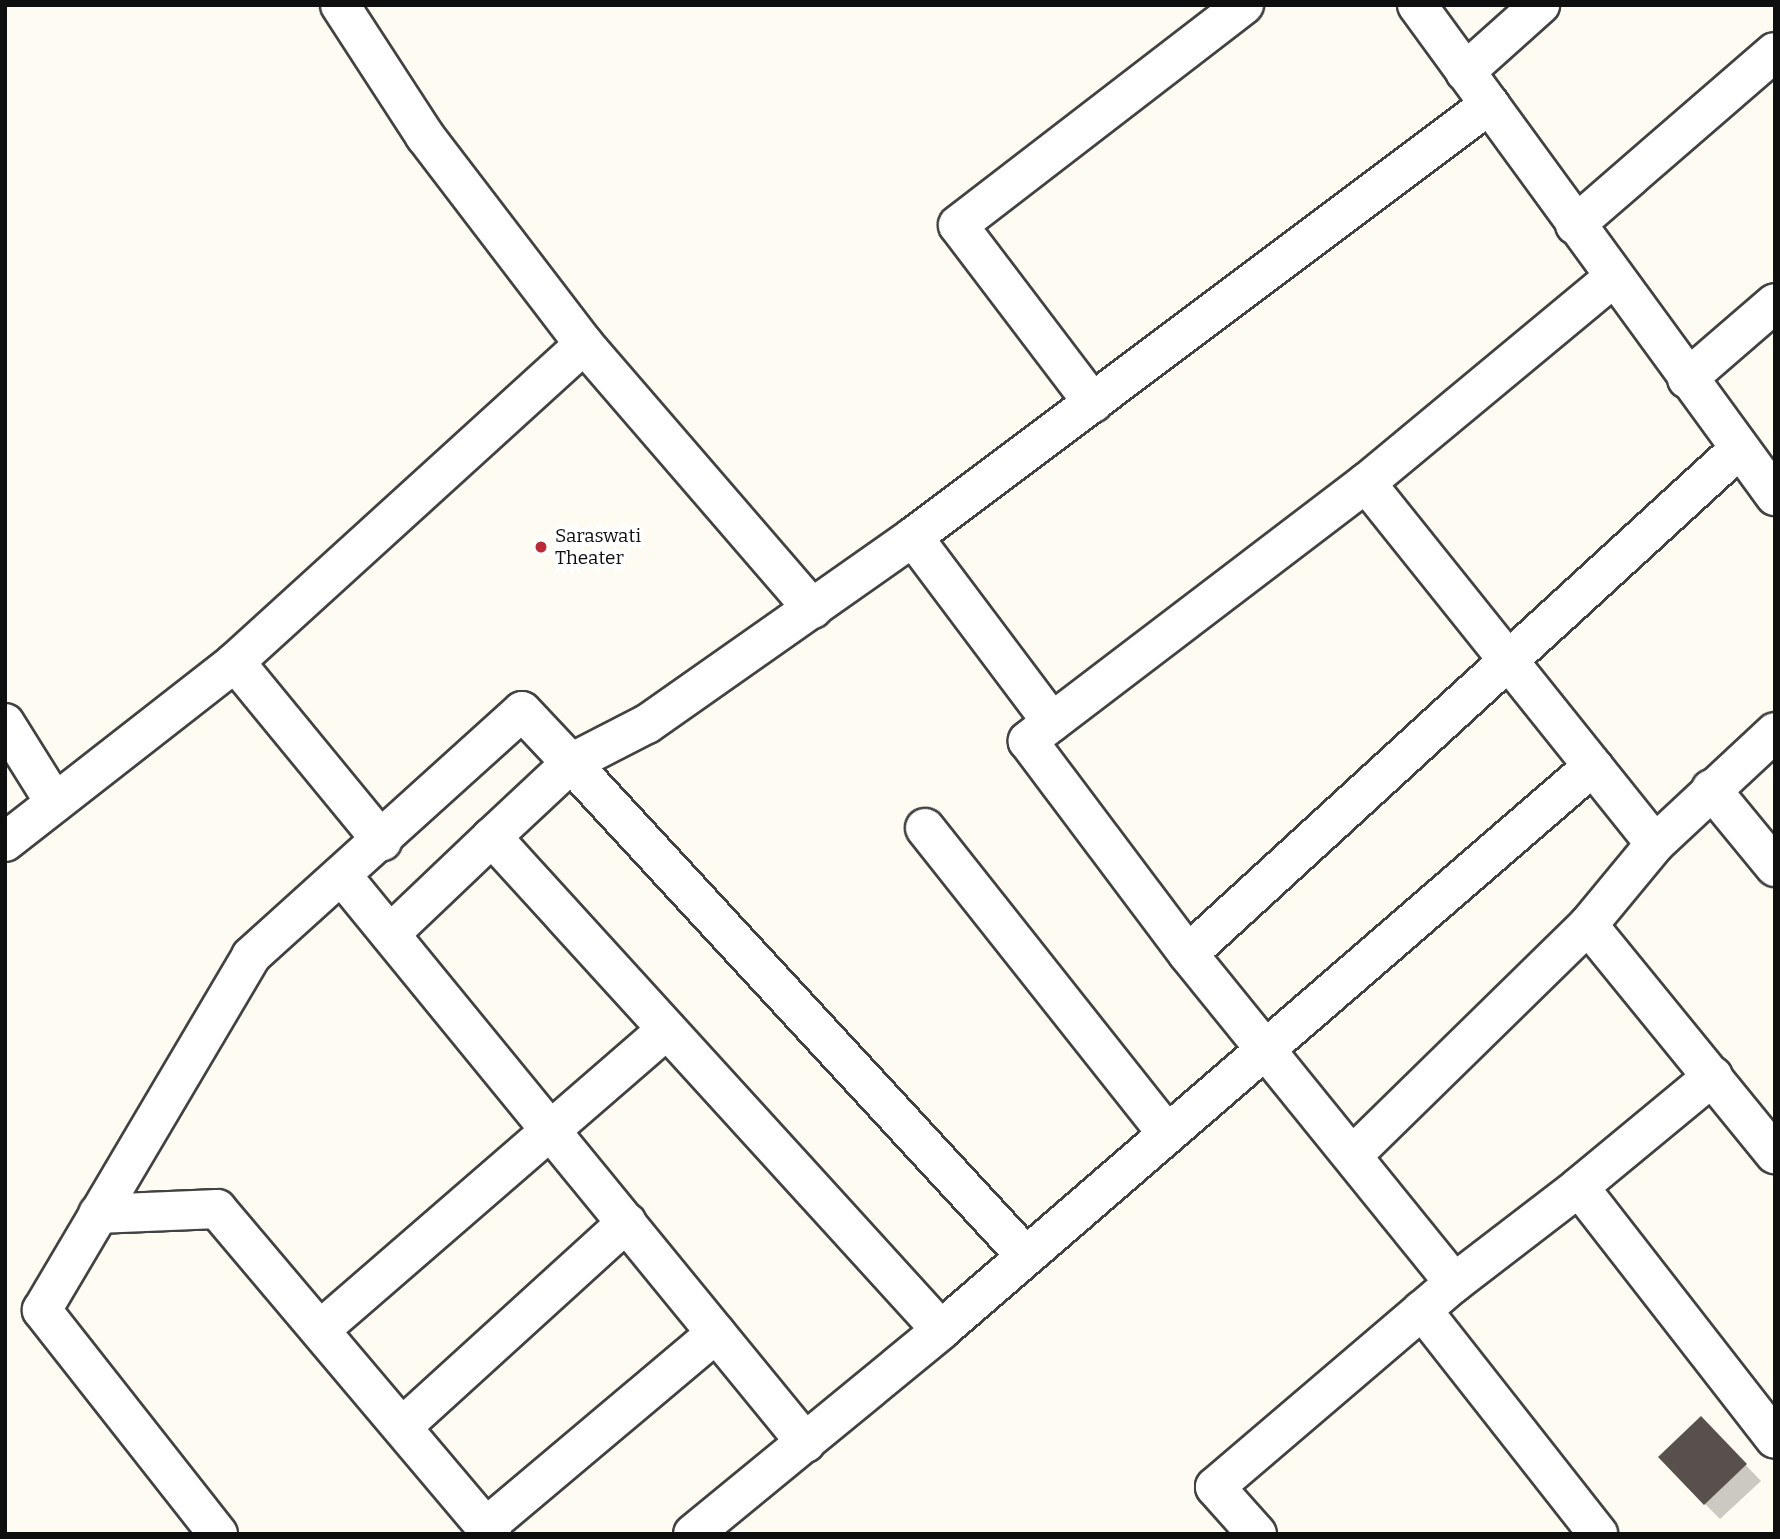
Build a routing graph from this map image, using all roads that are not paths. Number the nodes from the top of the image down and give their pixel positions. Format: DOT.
graph roads {
  1 [pos="340,5"];
  2 [pos="1244,5"];
  3 [pos="1417,5"];
  4 [pos="1540,5"];
  5 [pos="1775,52"];
  6 [pos="1465,72"];
  7 [pos="1490,104"];
  8 [pos="1575,225"];
  9 [pos="1614,277"];
  10 [pos="1775,303"];
  11 [pos="584,344"];
  12 [pos="1686,379"];
  13 [pos="1093,403"];
  14 [pos="1738,450"];
  15 [pos="1366,483"];
  16 [pos="1775,496"];
  17 [pos="913,537"];
  18 [pos="813,609"];
  19 [pos="236,662"];
  20 [pos="1510,662"];
  21 [pos="1052,722"];
  22 [pos="5,723"];
  23 [pos="1775,732"];
  24 [pos="571,763"];
  25 [pos="1593,766"];
  26 [pos="1711,789"];
  27 [pos="55,803"];
  28 [pos="925,828"];
  29 [pos="492,837"];
  30 [pos="382,841"];
  31 [pos="5,842"];
  32 [pos="1656,844"];
  33 [pos="1775,867"];
  34 [pos="343,877"];
  35 [pos="1588,925"];
  36 [pos="390,934"];
  37 [pos="1188,954"];
  38 [pos="667,1029"];
  39 [pos="1267,1045"];
  40 [pos="1713,1076"];
  41 [pos="547,1127"];
  42 [pos="1167,1133"];
  43 [pos="1353,1154"];
  44 [pos="1775,1154"];
  45 [pos="1579,1187"];
  46 [pos="98,1214"];
  47 [pos="627,1222"];
  48 [pos="1026,1256"];
  49 [pos="1454,1283"];
  50 [pos="1422,1310"];
  51 [pos="320,1330"];
  52 [pos="941,1330"];
  53 [pos="716,1333"];
  54 [pos="402,1427"];
  55 [pos="1775,1439"];
  56 [pos="806,1443"];
  57 [pos="489,1530"];
  58 [pos="218,1534"];
  59 [pos="693,1534"];
  60 [pos="1257,1534"];
  61 [pos="1598,1534"];
  1 -- 11 [label="street"];
  2 -- 13 [label="street"];
  3 -- 6 [label="street"];
  4 -- 6 [label="street"];
  5 -- 8 [label="street"];
  6 -- 7 [label="street"];
  7 -- 8 [label="street"];
  7 -- 13 [label="street"];
  8 -- 9 [label="street"];
  9 -- 12 [label="street"];
  9 -- 15 [label="street"];
  10 -- 12 [label="street"];
  11 -- 18 [label="street"];
  11 -- 19 [label="street"];
  12 -- 14 [label="street"];
  13 -- 17 [label="street"];
  14 -- 16 [label="street"];
  14 -- 20 [label="street"];
  15 -- 20 [label="street"];
  15 -- 21 [label="street"];
  17 -- 18 [label="street"];
  17 -- 21 [label="street"];
  18 -- 24 [label="street"];
  19 -- 27 [label="street"];
  19 -- 30 [label="street"];
  20 -- 25 [label="street"];
  20 -- 37 [label="street"];
  21 -- 37 [label="street"];
  22 -- 27 [label="street"];
  23 -- 26 [label="street"];
  24 -- 29 [label="street"];
  24 -- 30 [label="street"];
  24 -- 48 [label="street"];
  25 -- 32 [label="street"];
  25 -- 39 [label="street"];
  26 -- 32 [label="street"];
  26 -- 33 [label="street"];
  27 -- 31 [label="street"];
  28 -- 42 [label="street"];
  29 -- 36 [label="street"];
  29 -- 38 [label="street"];
  30 -- 34 [label="street"];
  32 -- 35 [label="street"];
  34 -- 36 [label="street"];
  34 -- 46 [label="street"];
  35 -- 40 [label="street"];
  35 -- 43 [label="street"];
  36 -- 41 [label="street"];
  37 -- 39 [label="street"];
  38 -- 41 [label="street"];
  38 -- 52 [label="street"];
  39 -- 42 [label="street"];
  39 -- 43 [label="street"];
  40 -- 44 [label="street"];
  40 -- 45 [label="street"];
  41 -- 47 [label="street"];
  41 -- 51 [label="street"];
  42 -- 48 [label="street"];
  43 -- 49 [label="street"];
  45 -- 49 [label="street"];
  45 -- 55 [label="street"];
  46 -- 51 [label="street"];
  46 -- 58 [label="street"];
  47 -- 53 [label="street"];
  47 -- 54 [label="street"];
  48 -- 52 [label="street"];
  49 -- 50 [label="street"];
  50 -- 60 [label="street"];
  50 -- 61 [label="street"];
  51 -- 54 [label="street"];
  52 -- 56 [label="street"];
  53 -- 56 [label="street"];
  53 -- 57 [label="street"];
  54 -- 57 [label="street"];
  56 -- 59 [label="street"];
}
